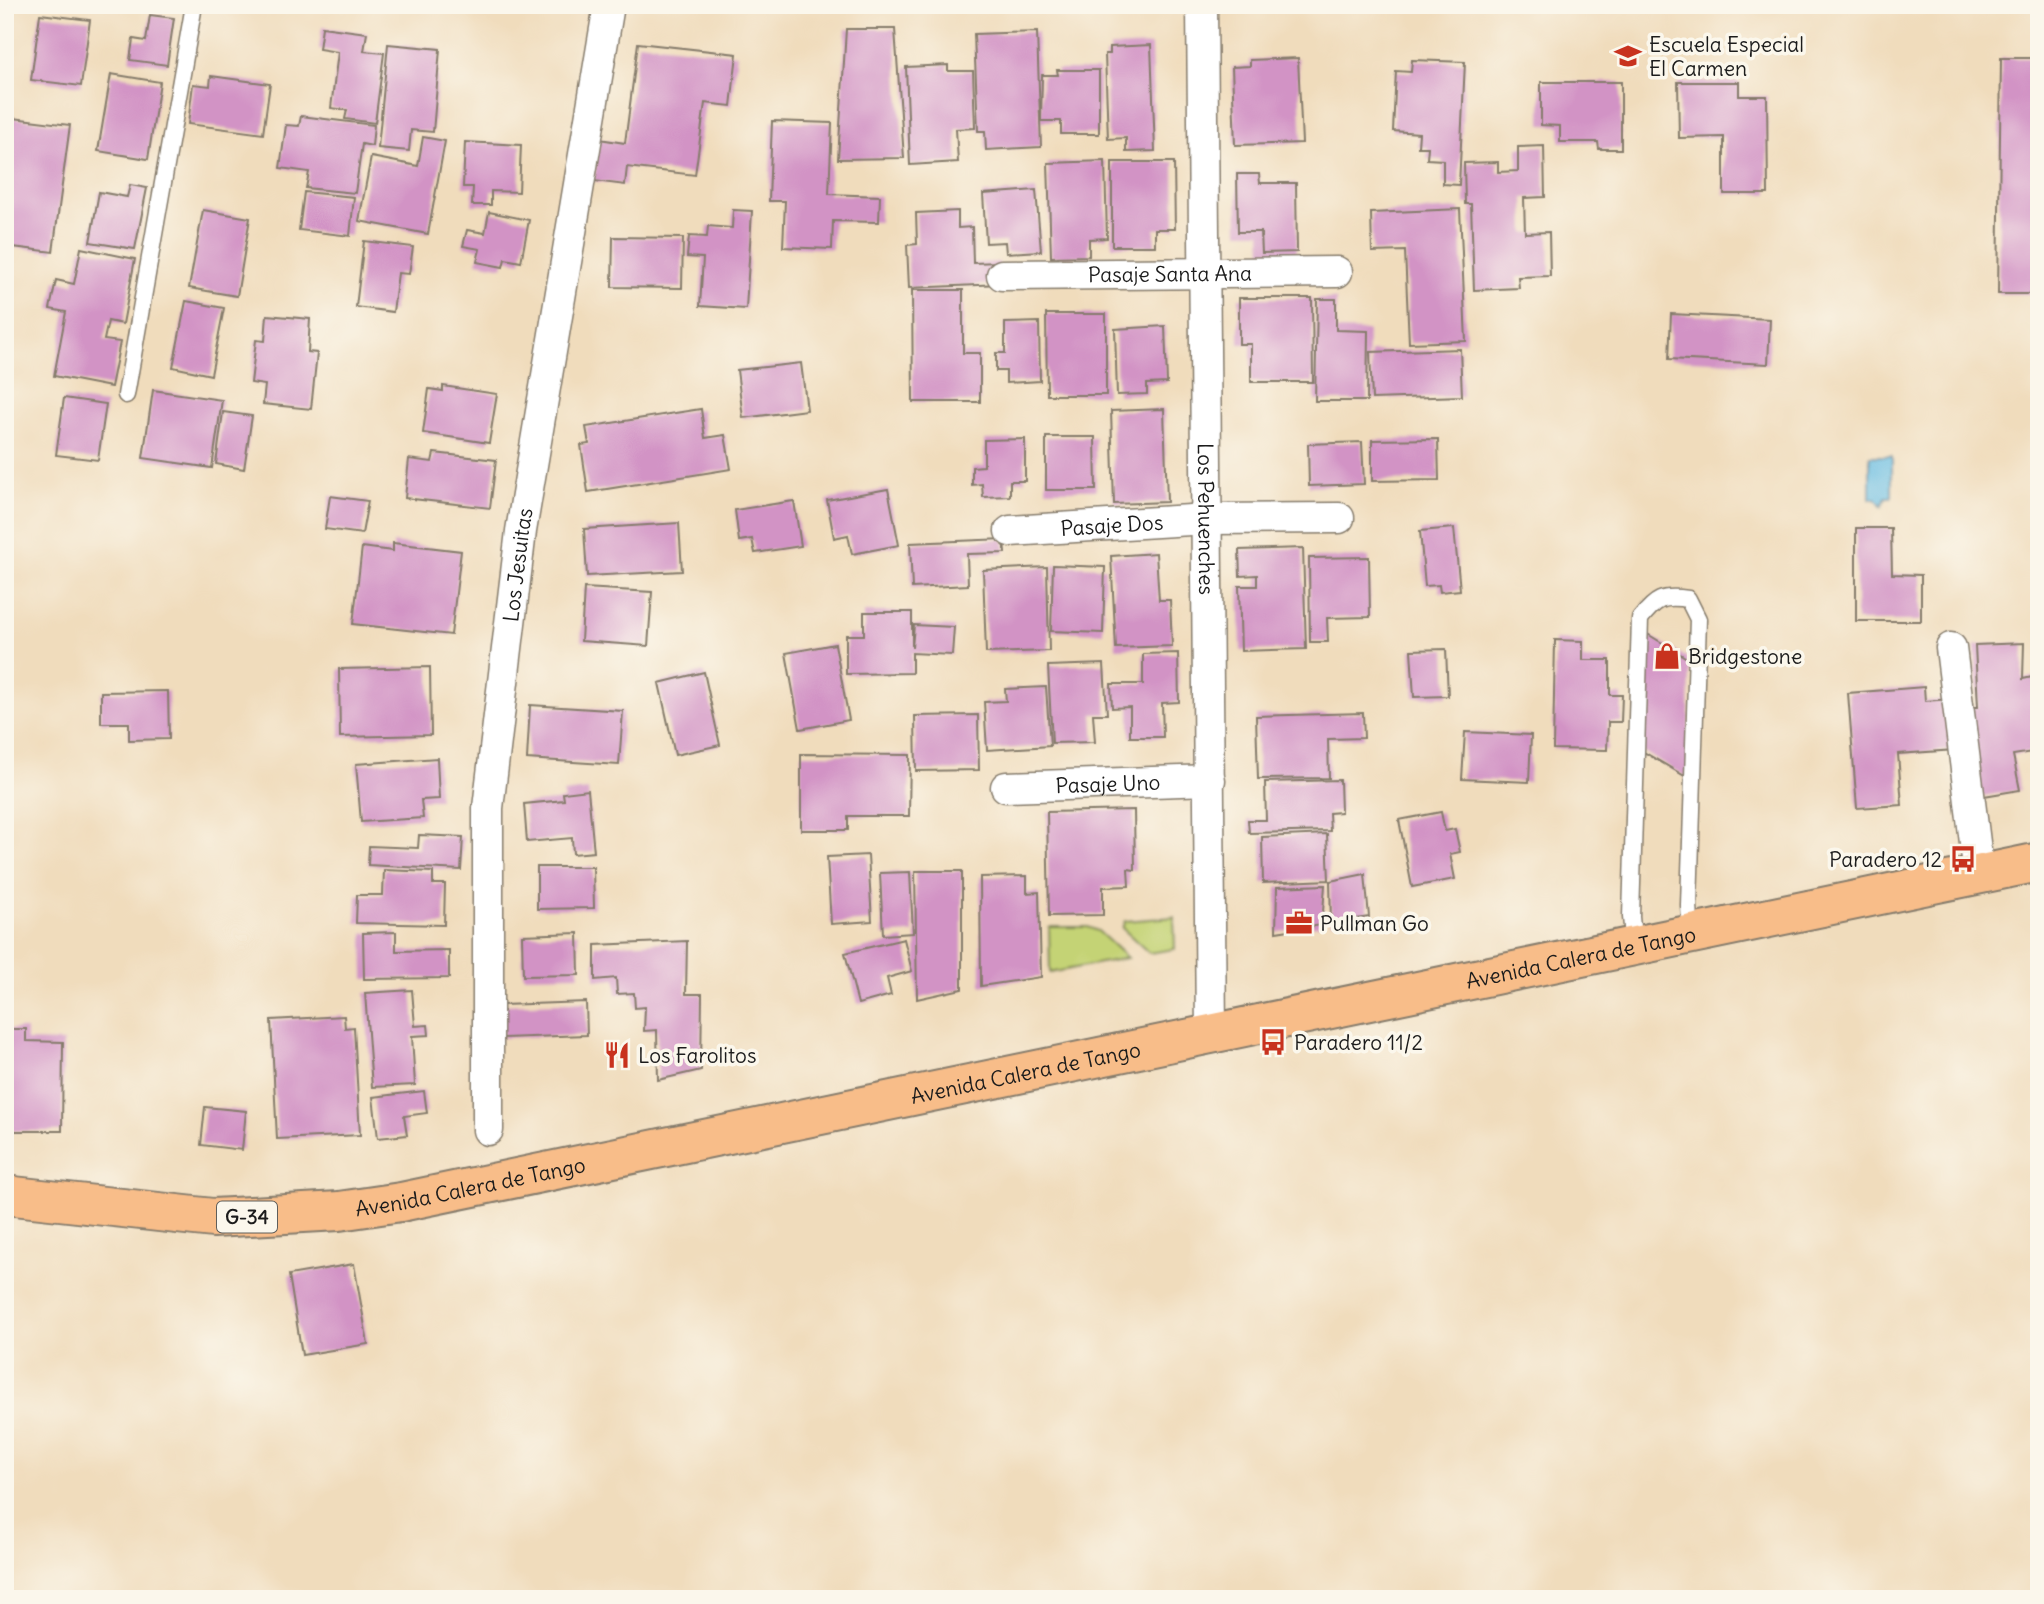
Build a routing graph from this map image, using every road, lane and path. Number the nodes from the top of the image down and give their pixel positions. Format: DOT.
graph roads {
  1 [pos="194,5"];
  2 [pos="609,5"];
  3 [pos="1202,5"];
  4 [pos="1337,272"];
  5 [pos="1204,273"];
  6 [pos="1002,275"];
  7 [pos="126,395"];
  8 [pos="1339,518"];
  9 [pos="1207,519"];
  10 [pos="1010,531"];
  11 [pos="1951,648"];
  12 [pos="1210,780"];
  13 [pos="1006,787"];
  14 [pos="2039,862"];
  15 [pos="1979,875"];
  16 [pos="1690,936"];
  17 [pos="1634,948"];
  18 [pos="1211,1034"];
  19 [pos="488,1130"];
  20 [pos="5,1195"];
  1 -- 7 [label="lane"];
  2 -- 19 [label="street, Los Jesuitas"];
  3 -- 5 [label="street, Los Pehuenches"];
  4 -- 5 [label="street, Pasaje Santa Ana"];
  5 -- 6 [label="street, Pasaje Santa Ana"];
  5 -- 9 [label="street, Los Pehuenches"];
  8 -- 9 [label="street, Pasaje Dos"];
  9 -- 10 [label="street, Pasaje Dos"];
  9 -- 12 [label="street, Los Pehuenches"];
  11 -- 15 [label="street"];
  12 -- 13 [label="street, Pasaje Uno"];
  12 -- 18 [label="street, Los Pehuenches"];
  14 -- 15 [label="main road, Avenida Calera de Tango / G-34"];
  15 -- 16 [label="main road, Avenida Calera de Tango / G-34"];
  16 -- 17 [label="main road, Avenida Calera de Tango / G-34"];
  16 -- 17 [label="lane"];
  17 -- 18 [label="main road, Avenida Calera de Tango / G-34"];
  18 -- 20 [label="main road, Avenida Calera de Tango / G-34"];
}
